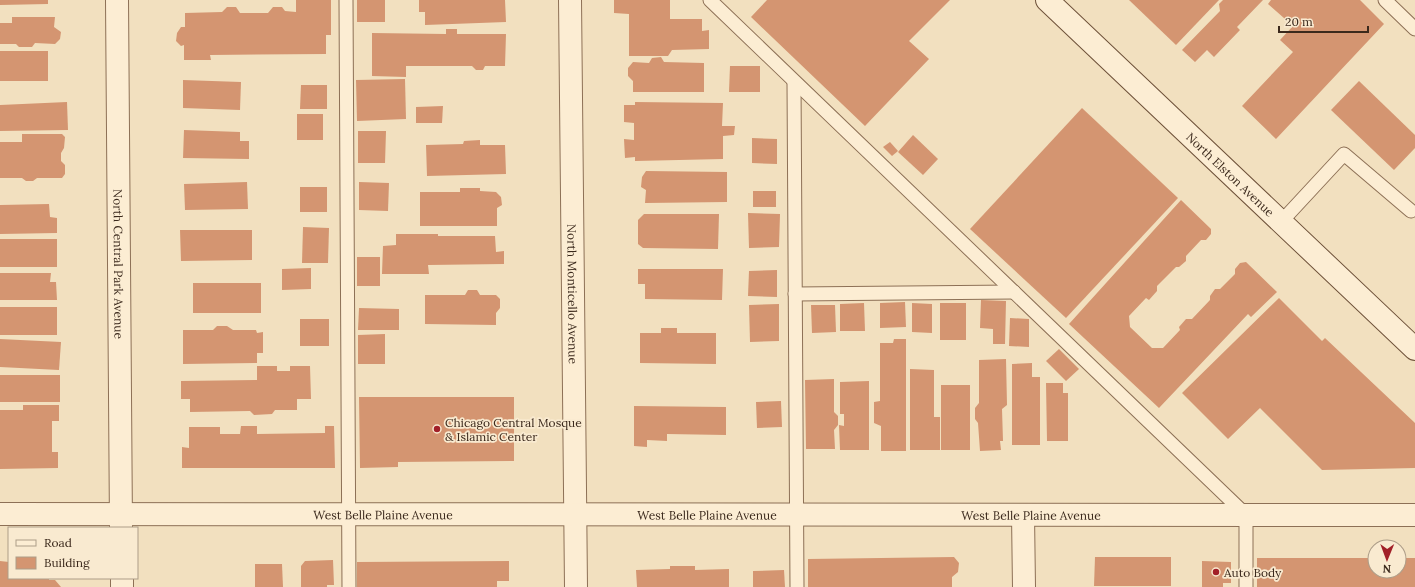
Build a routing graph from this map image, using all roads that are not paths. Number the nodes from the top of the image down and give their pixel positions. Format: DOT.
graph roads {
  1 [pos="117,0"];
  2 [pos="346,0"];
  3 [pos="570,0"];
  4 [pos="710,0"];
  5 [pos="1047,0"];
  6 [pos="1385,0"];
  7 [pos="1415,29"];
  8 [pos="794,82"];
  9 [pos="1411,211"];
  10 [pos="1281,222"];
  11 [pos="1014,292"];
  12 [pos="795,294"];
  13 [pos="1415,349"];
  14 [pos="0,514"];
  15 [pos="348,514"];
  16 [pos="575,514"];
  17 [pos="796,515"];
  18 [pos="1023,515"];
  19 [pos="1246,515"];
  20 [pos="1415,515"];
  21 [pos="121,521"];
  22 [pos="349,587"];
  23 [pos="576,587"];
  24 [pos="797,587"];
  25 [pos="1024,587"];
  26 [pos="1246,587"];
  1 -- 21 [label="street, North Central Park Avenue"];
  2 -- 15 [label="lane"];
  3 -- 16 [label="street, North Monticello Avenue"];
  4 -- 8 [label="lane"];
  5 -- 10 [label="street, North Elston Avenue"];
  6 -- 7 [label="lane"];
  8 -- 11 [label="lane"];
  8 -- 12 [label="lane"];
  9 -- 10 [label="lane"];
  10 -- 13 [label="street, North Elston Avenue"];
  11 -- 12 [label="lane"];
  11 -- 19 [label="lane"];
  12 -- 17 [label="lane"];
  14 -- 21 [label="street, West Belle Plaine Avenue"];
  15 -- 16 [label="street, West Belle Plaine Avenue"];
  15 -- 21 [label="street, West Belle Plaine Avenue"];
  15 -- 22 [label="lane"];
  16 -- 17 [label="street, West Belle Plaine Avenue"];
  16 -- 23 [label="street, North Monticello Avenue"];
  17 -- 18 [label="street, West Belle Plaine Avenue"];
  17 -- 24 [label="lane"];
  18 -- 19 [label="street, West Belle Plaine Avenue"];
  18 -- 25 [label="street"];
  19 -- 20 [label="street, West Belle Plaine Avenue"];
  19 -- 26 [label="lane"];
}
